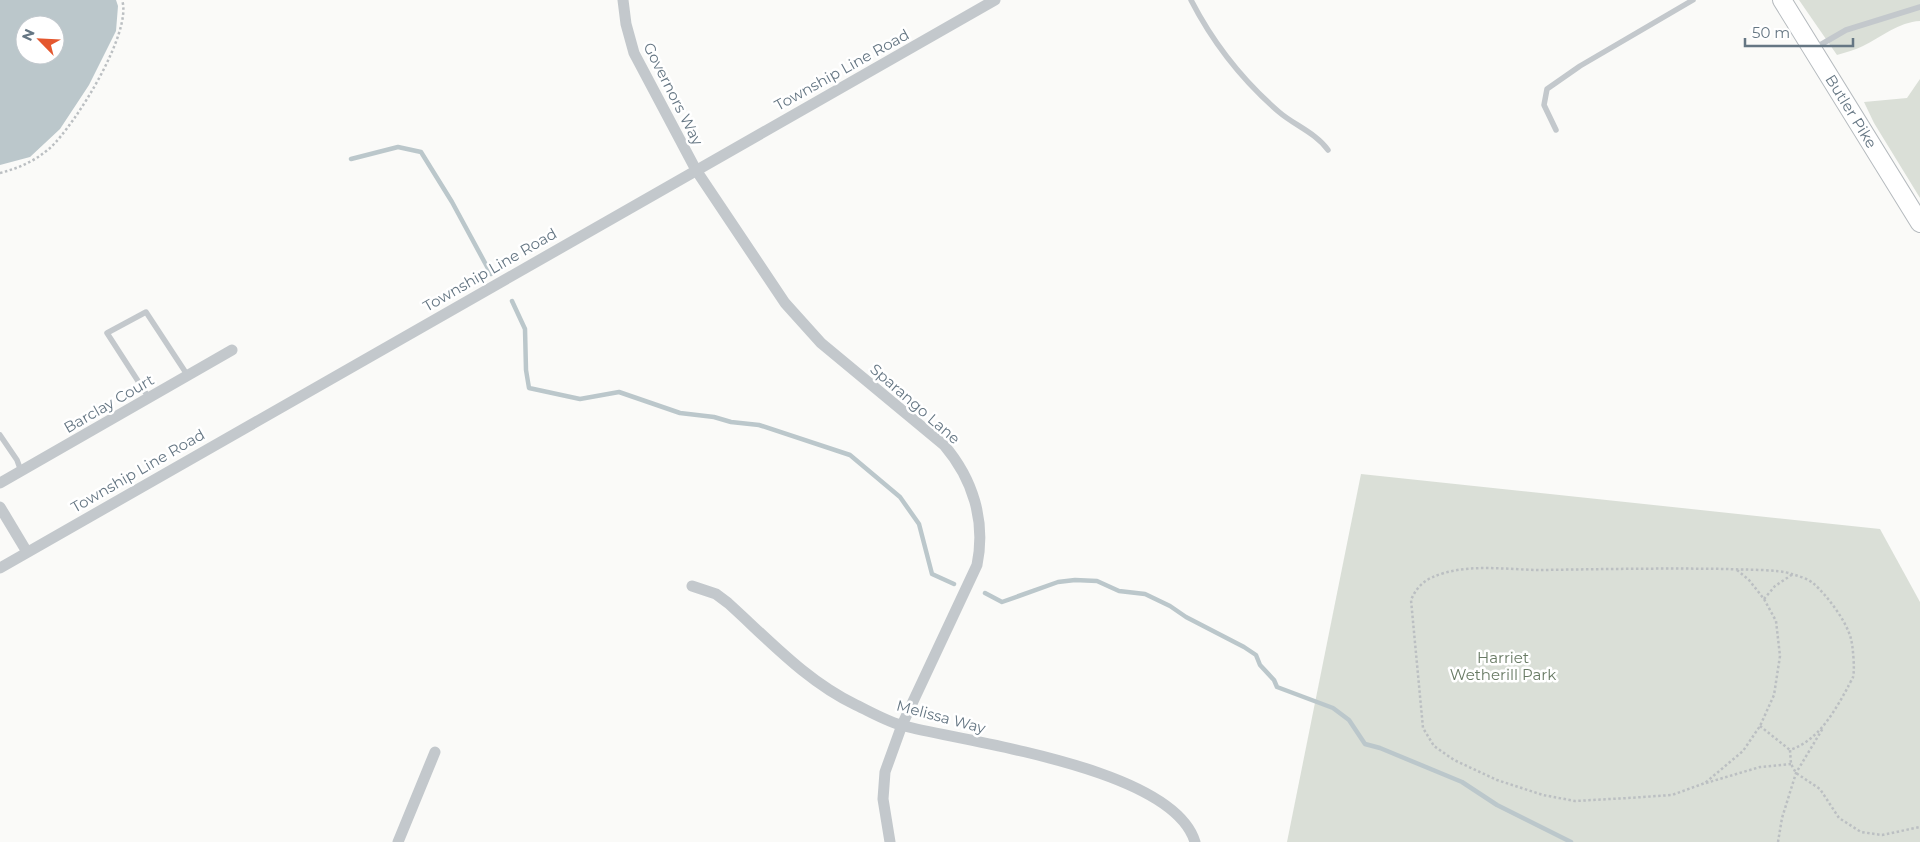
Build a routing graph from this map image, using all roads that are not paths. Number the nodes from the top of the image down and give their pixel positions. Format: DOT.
graph roads {
  1 [pos="624,0"];
  2 [pos="995,0"];
  3 [pos="1190,0"];
  4 [pos="1692,0"];
  5 [pos="1782,0"];
  6 [pos="1920,7"];
  7 [pos="1813,49"];
  8 [pos="1556,130"];
  9 [pos="1328,150"];
  10 [pos="696,170"];
  11 [pos="1920,223"];
  12 [pos="232,350"];
  13 [pos="188,376"];
  14 [pos="149,398"];
  15 [pos="0,435"];
  16 [pos="21,471"];
  17 [pos="0,483"];
  18 [pos="0,507"];
  19 [pos="27,552"];
  20 [pos="0,568"];
  21 [pos="692,586"];
  22 [pos="902,725"];
  23 [pos="435,752"];
  24 [pos="398,842"];
  25 [pos="890,842"];
  26 [pos="1195,842"];
  1 -- 10 [label="street, Governors Way"];
  2 -- 10 [label="street, Township Line Road"];
  3 -- 9 [label="lane"];
  4 -- 8 [label="lane"];
  5 -- 7 [label="main road, Butler Pike"];
  6 -- 7 [label="lane"];
  7 -- 11 [label="main road, Butler Pike"];
  10 -- 19 [label="street, Township Line Road"];
  10 -- 22 [label="street, Sparango Lane"];
  12 -- 13 [label="street, Barclay Court"];
  13 -- 14 [label="street, Barclay Court"];
  13 -- 14 [label="lane"];
  14 -- 16 [label="street, Barclay Court"];
  15 -- 16 [label="lane"];
  16 -- 17 [label="street, Barclay Court"];
  18 -- 19 [label="street"];
  19 -- 20 [label="street, Township Line Road"];
  21 -- 22 [label="street, Melissa Way"];
  22 -- 25 [label="street, Sparango Lane"];
  22 -- 26 [label="street, Melissa Way"];
  23 -- 24 [label="street"];
}
